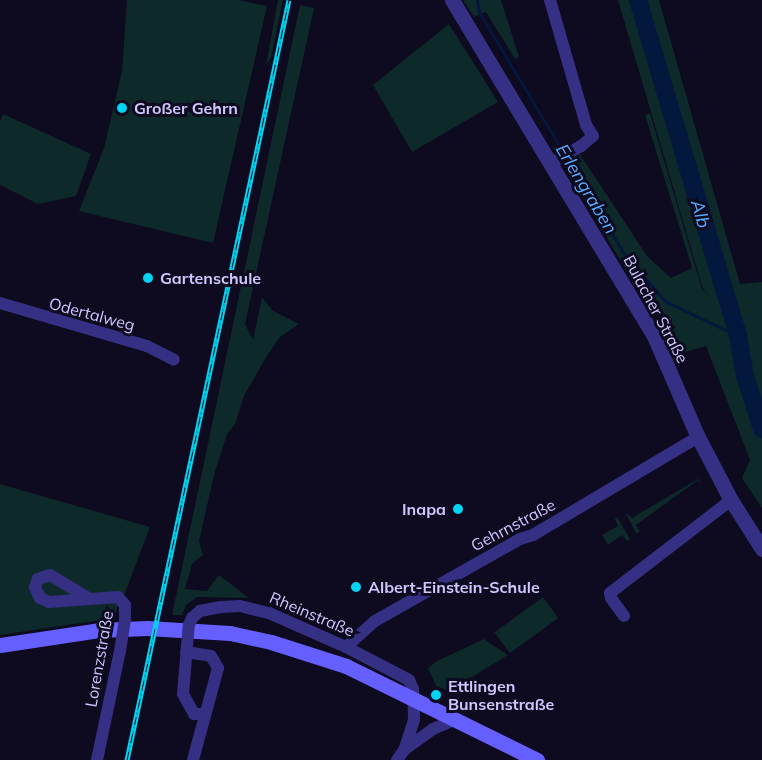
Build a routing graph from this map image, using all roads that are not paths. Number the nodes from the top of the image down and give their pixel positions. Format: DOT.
graph roads {
  1 [pos="452,0"];
  2 [pos="550,0"];
  3 [pos="556,161"];
  4 [pos="0,303"];
  5 [pos="174,360"];
  6 [pos="698,437"];
  7 [pos="731,500"];
  8 [pos="762,549"];
  9 [pos="88,598"];
  10 [pos="624,616"];
  11 [pos="0,645"];
  12 [pos="346,647"];
  13 [pos="186,649"];
  14 [pos="412,697"];
  15 [pos="204,714"];
  16 [pos="456,719"];
  17 [pos="400,755"];
  18 [pos="530,758"];
  19 [pos="97,760"];
  20 [pos="193,760"];
  1 -- 3 [label="street, Bulacher Straße"];
  2 -- 3 [label="street"];
  3 -- 6 [label="street, Bulacher Straße"];
  4 -- 5 [label="street, Odertalweg"];
  6 -- 7 [label="street, Bulacher Straße"];
  6 -- 12 [label="street, Gehrnstraße"];
  7 -- 8 [label="street, Bulacher Straße"];
  7 -- 10 [label="street"];
  9 -- 19 [label="street, Lorenzstraße, bridge"];
  11 -- 14 [label="main road"];
  12 -- 13 [label="street, Rheinstraße, bridge"];
  12 -- 14 [label="street, Rheinstraße"];
  13 -- 15 [label="street, Rheinstraße"];
  13 -- 15 [label="street"];
  14 -- 16 [label="main road"];
  14 -- 17 [label="street"];
  15 -- 20 [label="street"];
  16 -- 17 [label="street"];
  16 -- 18 [label="main road"];
}
